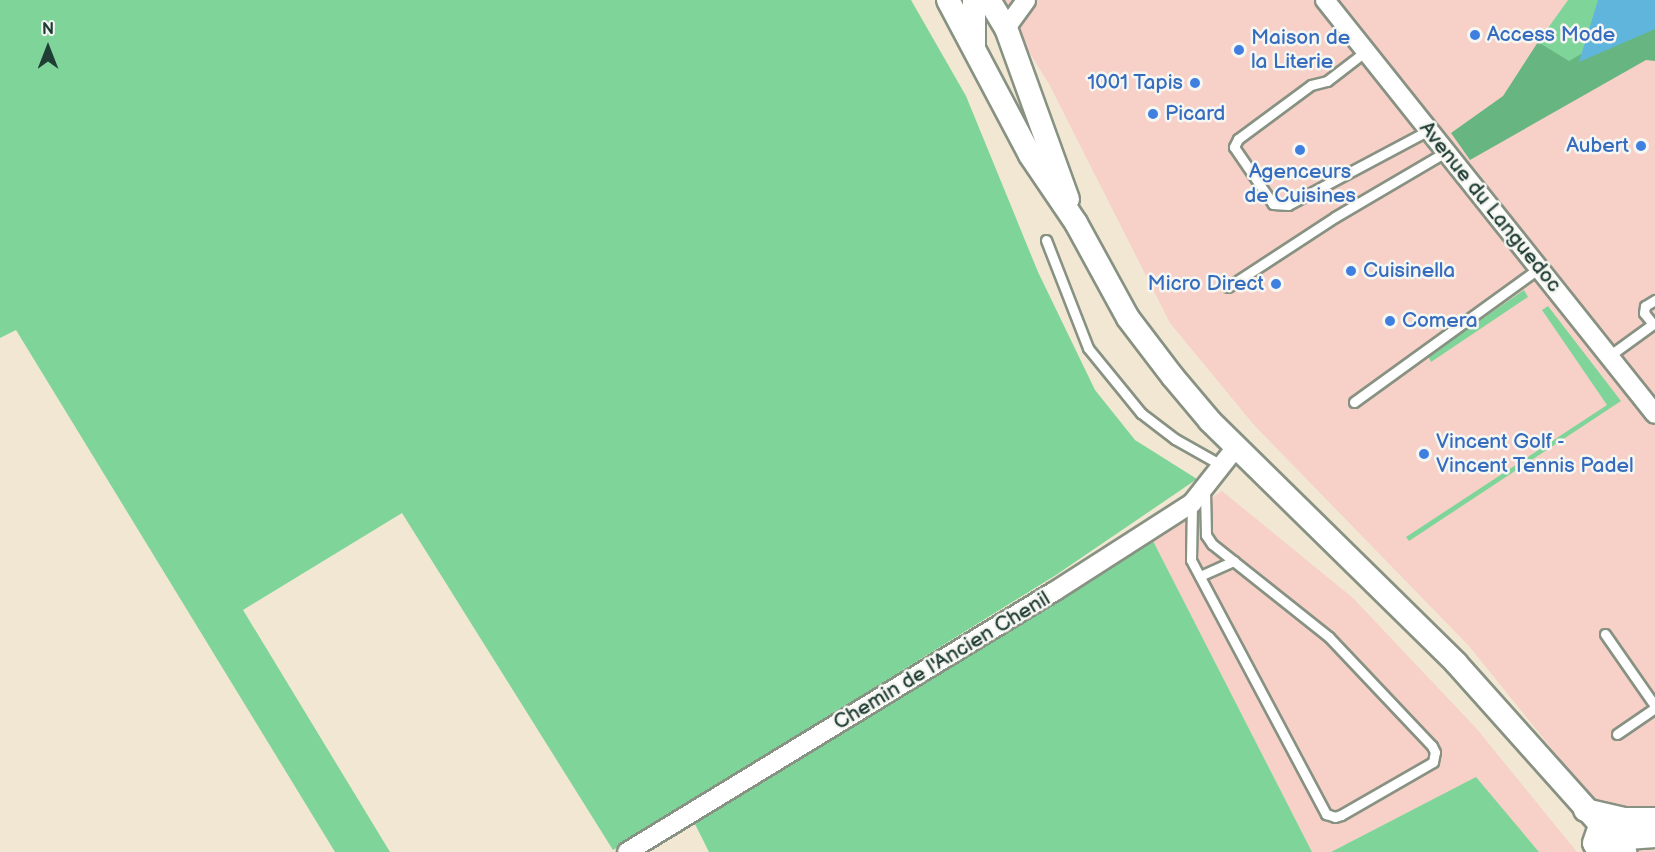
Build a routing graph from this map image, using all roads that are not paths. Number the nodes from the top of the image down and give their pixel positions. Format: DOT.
graph roads {
  1 [pos="948,0"];
  2 [pos="974,0"];
  3 [pos="989,0"];
  4 [pos="1026,0"];
  5 [pos="1327,1"];
  6 [pos="1006,28"];
  7 [pos="974,47"];
  8 [pos="1366,51"];
  9 [pos="1429,130"];
  10 [pos="1446,152"];
  11 [pos="1076,223"];
  12 [pos="1046,240"];
  13 [pos="1539,268"];
  14 [pos="1228,287"];
  15 [pos="1655,300"];
  16 [pos="1608,356"];
  17 [pos="1354,402"];
  18 [pos="1655,414"];
  19 [pos="1237,446"];
  20 [pos="1222,466"];
  21 [pos="1198,496"];
  22 [pos="1234,561"];
  23 [pos="1200,576"];
  24 [pos="1605,634"];
  25 [pos="1655,707"];
  26 [pos="1617,734"];
  27 [pos="1655,819"];
  28 [pos="1604,836"];
  29 [pos="1655,836"];
  30 [pos="627,852"];
  1 -- 7 [label="street"];
  2 -- 6 [label="street"];
  2 -- 7 [label="street"];
  3 -- 6 [label="street"];
  4 -- 6 [label="street"];
  5 -- 8 [label="street, Avenue du Languedoc"];
  6 -- 11 [label="street"];
  7 -- 11 [label="street"];
  8 -- 9 [label="street, Avenue du Languedoc"];
  8 -- 9 [label="lane"];
  9 -- 10 [label="street, Avenue du Languedoc"];
  10 -- 13 [label="street, Avenue du Languedoc"];
  10 -- 14 [label="lane"];
  11 -- 19 [label="street"];
  12 -- 20 [label="lane"];
  13 -- 16 [label="street, Avenue du Languedoc"];
  13 -- 17 [label="lane"];
  15 -- 16 [label="lane"];
  16 -- 18 [label="street, Avenue du Languedoc"];
  19 -- 20 [label="street, Chemin de l'Ancien Chenil"];
  19 -- 28 [label="street"];
  20 -- 21 [label="street, Chemin de l'Ancien Chenil"];
  21 -- 22 [label="lane"];
  21 -- 23 [label="lane"];
  21 -- 30 [label="street, Chemin de l'Ancien Chenil"];
  22 -- 23 [label="lane"];
  22 -- 23 [label="lane"];
  24 -- 25 [label="lane"];
  25 -- 26 [label="lane"];
  27 -- 28 [label="street"];
  28 -- 29 [label="street"];
}
